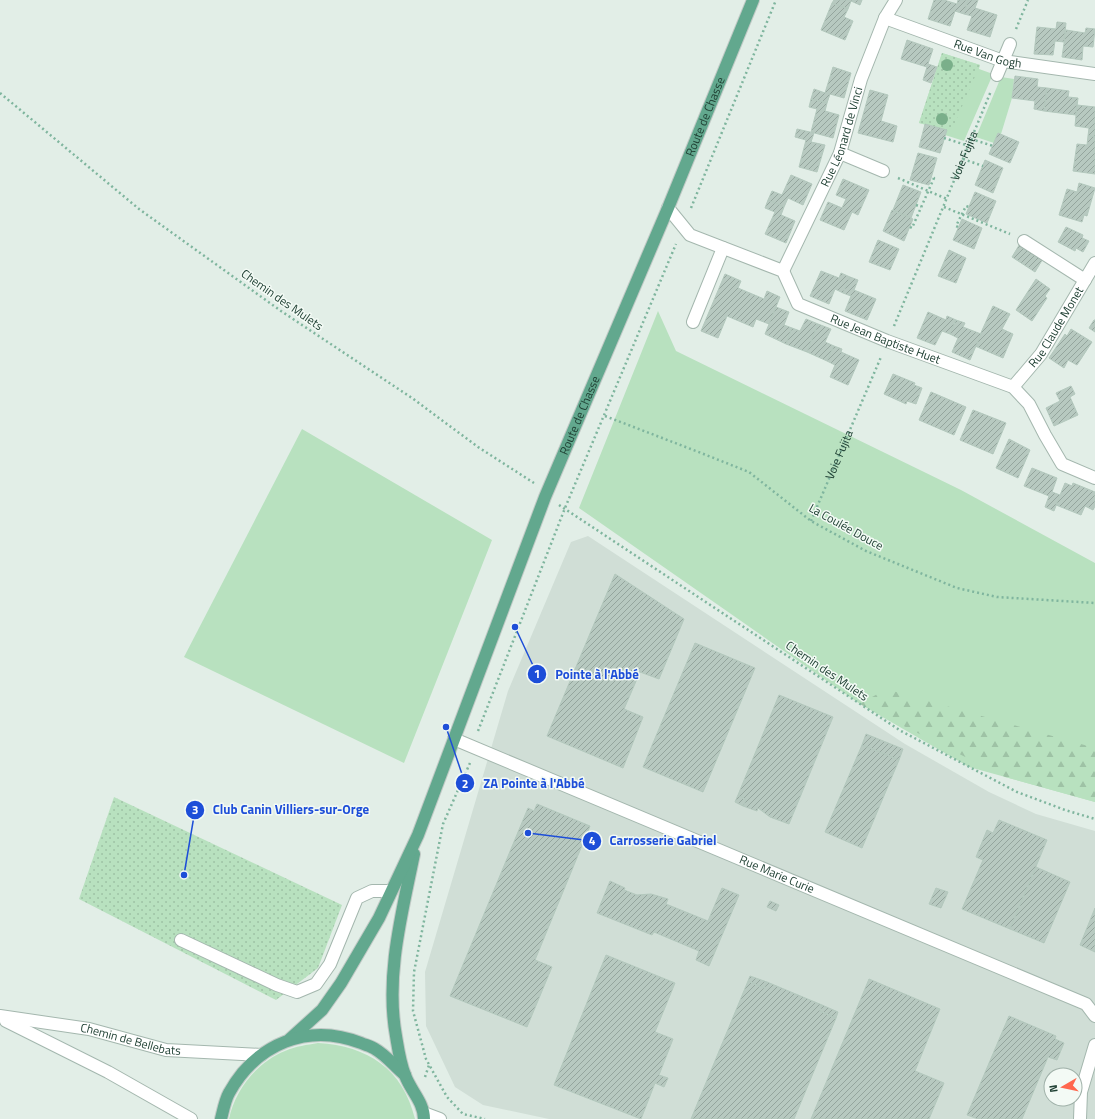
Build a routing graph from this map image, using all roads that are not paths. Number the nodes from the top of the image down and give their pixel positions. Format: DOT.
graph roads {
  1 [pos="753,0"];
  2 [pos="896,0"];
  3 [pos="885,18"];
  4 [pos="1010,44"];
  5 [pos="1003,61"];
  6 [pos="1095,74"];
  7 [pos="997,75"];
  8 [pos="840,152"];
  9 [pos="883,171"];
  10 [pos="668,208"];
  11 [pos="1024,241"];
  12 [pos="723,248"];
  13 [pos="1095,263"];
  14 [pos="782,271"];
  15 [pos="1085,280"];
  16 [pos="693,322"];
  17 [pos="1013,387"];
  18 [pos="1095,478"];
  19 [pos="454,739"];
  20 [pos="418,835"];
  21 [pos="391,891"];
  22 [pos="181,940"];
  23 [pos="1095,1016"];
  24 [pos="0,1017"];
  25 [pos="290,1039"];
  26 [pos="1095,1045"];
  27 [pos="261,1055"];
  28 [pos="405,1075"];
  29 [pos="424,1116"];
  30 [pos="191,1119"];
  31 [pos="221,1119"];
  32 [pos="440,1119"];
  33 [pos="1080,1119"];
  1 -- 10 [label="main road, Route de Chasse"];
  2 -- 3 [label="street, Rue Léonard de Vinci"];
  3 -- 5 [label="street, Rue Van Gogh"];
  3 -- 8 [label="street, Rue Léonard de Vinci"];
  4 -- 5 [label="street"];
  5 -- 6 [label="street, Rue Van Gogh"];
  5 -- 7 [label="street"];
  8 -- 9 [label="street"];
  8 -- 14 [label="street, Rue Léonard de Vinci"];
  10 -- 12 [label="street"];
  10 -- 19 [label="main road, Route de Chasse"];
  11 -- 15 [label="street"];
  12 -- 14 [label="street"];
  12 -- 16 [label="street"];
  13 -- 15 [label="street, Rue Claude Monet"];
  14 -- 17 [label="street, Rue Jean Baptiste Huet"];
  15 -- 17 [label="street, Rue Claude Monet"];
  17 -- 18 [label="street, Rue Jean Baptiste Huet"];
  19 -- 20 [label="main road, Route de Chasse"];
  19 -- 23 [label="street, Rue Marie Curie"];
  20 -- 21 [label="main road"];
  20 -- 28 [label="main road"];
  21 -- 22 [label="street"];
  21 -- 25 [label="main road"];
  24 -- 27 [label="street, Chemin de Bellebats"];
  24 -- 30 [label="street, Chemin de Bellebats"];
  25 -- 27 [label="main road"];
  25 -- 28 [label="main road"];
  26 -- 33 [label="street"];
  27 -- 31 [label="main road"];
  28 -- 29 [label="main road"];
  29 -- 32 [label="street"];
}
